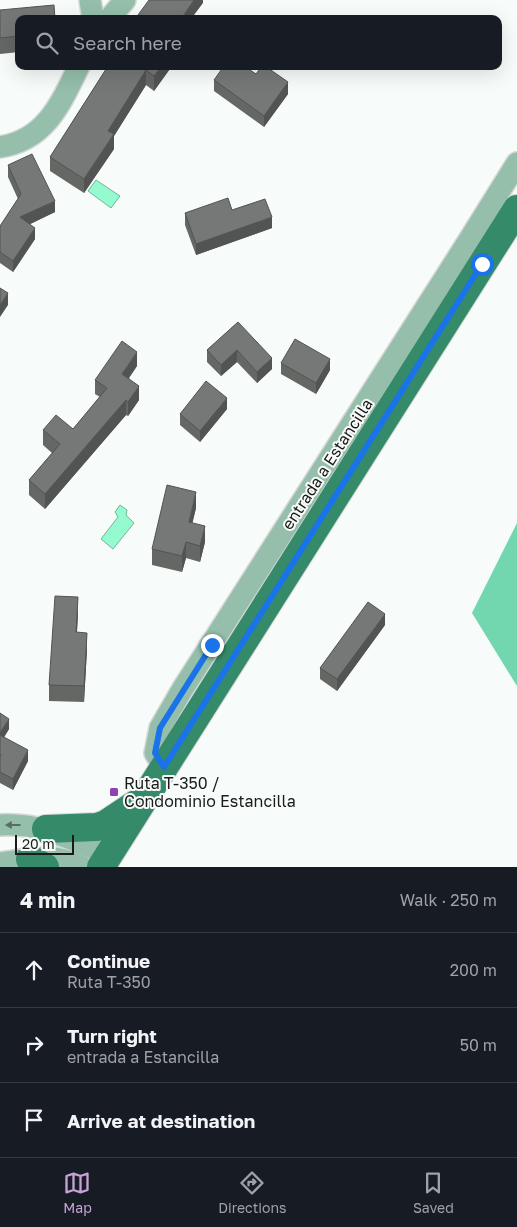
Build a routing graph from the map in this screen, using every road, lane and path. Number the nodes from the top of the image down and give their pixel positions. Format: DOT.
graph roads {
  1 [pos="90,0"];
  2 [pos="125,0"];
  3 [pos="92,15"];
  4 [pos="113,15"];
  5 [pos="77,70"];
  6 [pos="0,147"];
  7 [pos="517,163"];
  8 [pos="517,209"];
  9 [pos="164,767"];
  10 [pos="146,797"];
  11 [pos="0,825"];
  12 [pos="46,829"];
  13 [pos="105,861"];
  14 [pos="0,863"];
  15 [pos="38,863"];
  16 [pos="82,867"];
  1 -- 3 [label="street"];
  2 -- 4 [label="street"];
  5 -- 6 [label="street"];
  7 -- 9 [label="street, entrada a Estancilla"];
  8 -- 9 [label="main road"];
  9 -- 10 [label="main road"];
  10 -- 12 [label="main road"];
  10 -- 13 [label="main road"];
  12 -- 11 [label="street, one-way"];
  12 -- 13 [label="street"];
  14 -- 15 [label="street"];
  15 -- 16 [label="street"];
}
